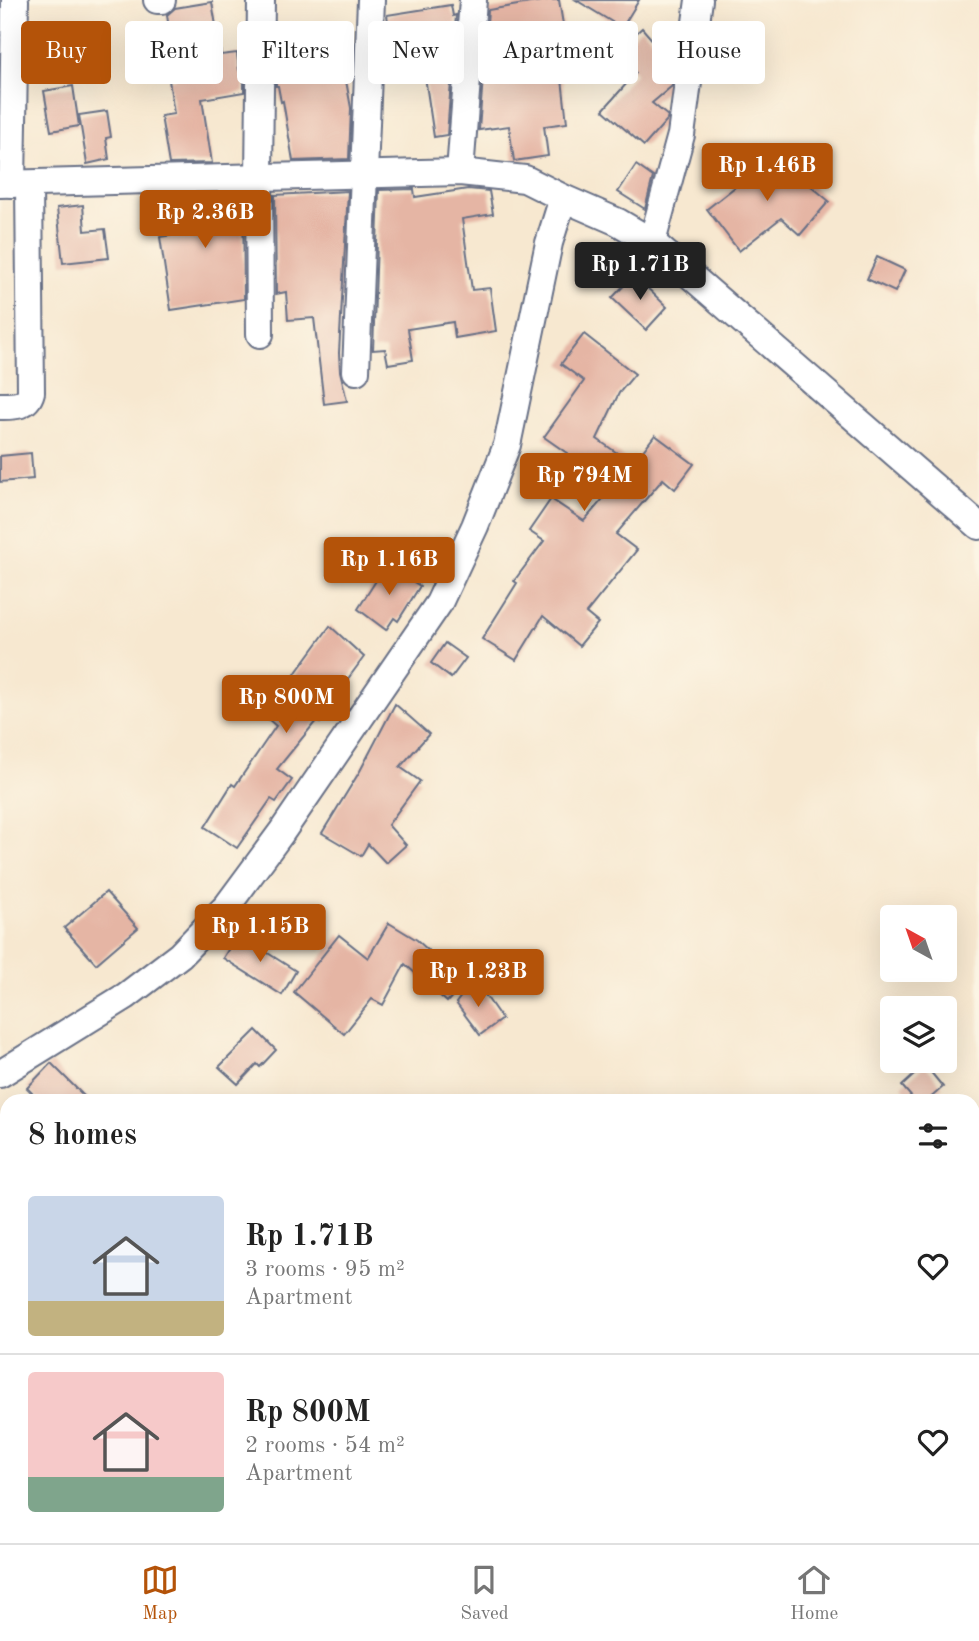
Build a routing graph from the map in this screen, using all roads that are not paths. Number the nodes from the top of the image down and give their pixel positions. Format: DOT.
graph roads {
  1 [pos="15,0"];
  2 [pos="261,0"];
  3 [pos="370,0"];
  4 [pos="473,0"];
  5 [pos="699,0"];
  6 [pos="460,172"];
  7 [pos="362,173"];
  8 [pos="259,176"];
  9 [pos="14,184"];
  10 [pos="563,198"];
  11 [pos="652,242"];
  12 [pos="260,334"];
  13 [pos="355,371"];
  14 [pos="0,406"];
  15 [pos="979,526"];
  16 [pos="0,1074"];
  1 -- 9 [label="street"];
  2 -- 8 [label="street"];
  3 -- 7 [label="street"];
  4 -- 6 [label="street"];
  5 -- 11 [label="street"];
  6 -- 7 [label="street"];
  6 -- 10 [label="street"];
  7 -- 8 [label="street"];
  7 -- 13 [label="street"];
  8 -- 9 [label="street"];
  8 -- 12 [label="street"];
  9 -- 14 [label="street"];
  10 -- 11 [label="street"];
  10 -- 16 [label="street"];
  11 -- 15 [label="street"];
}
